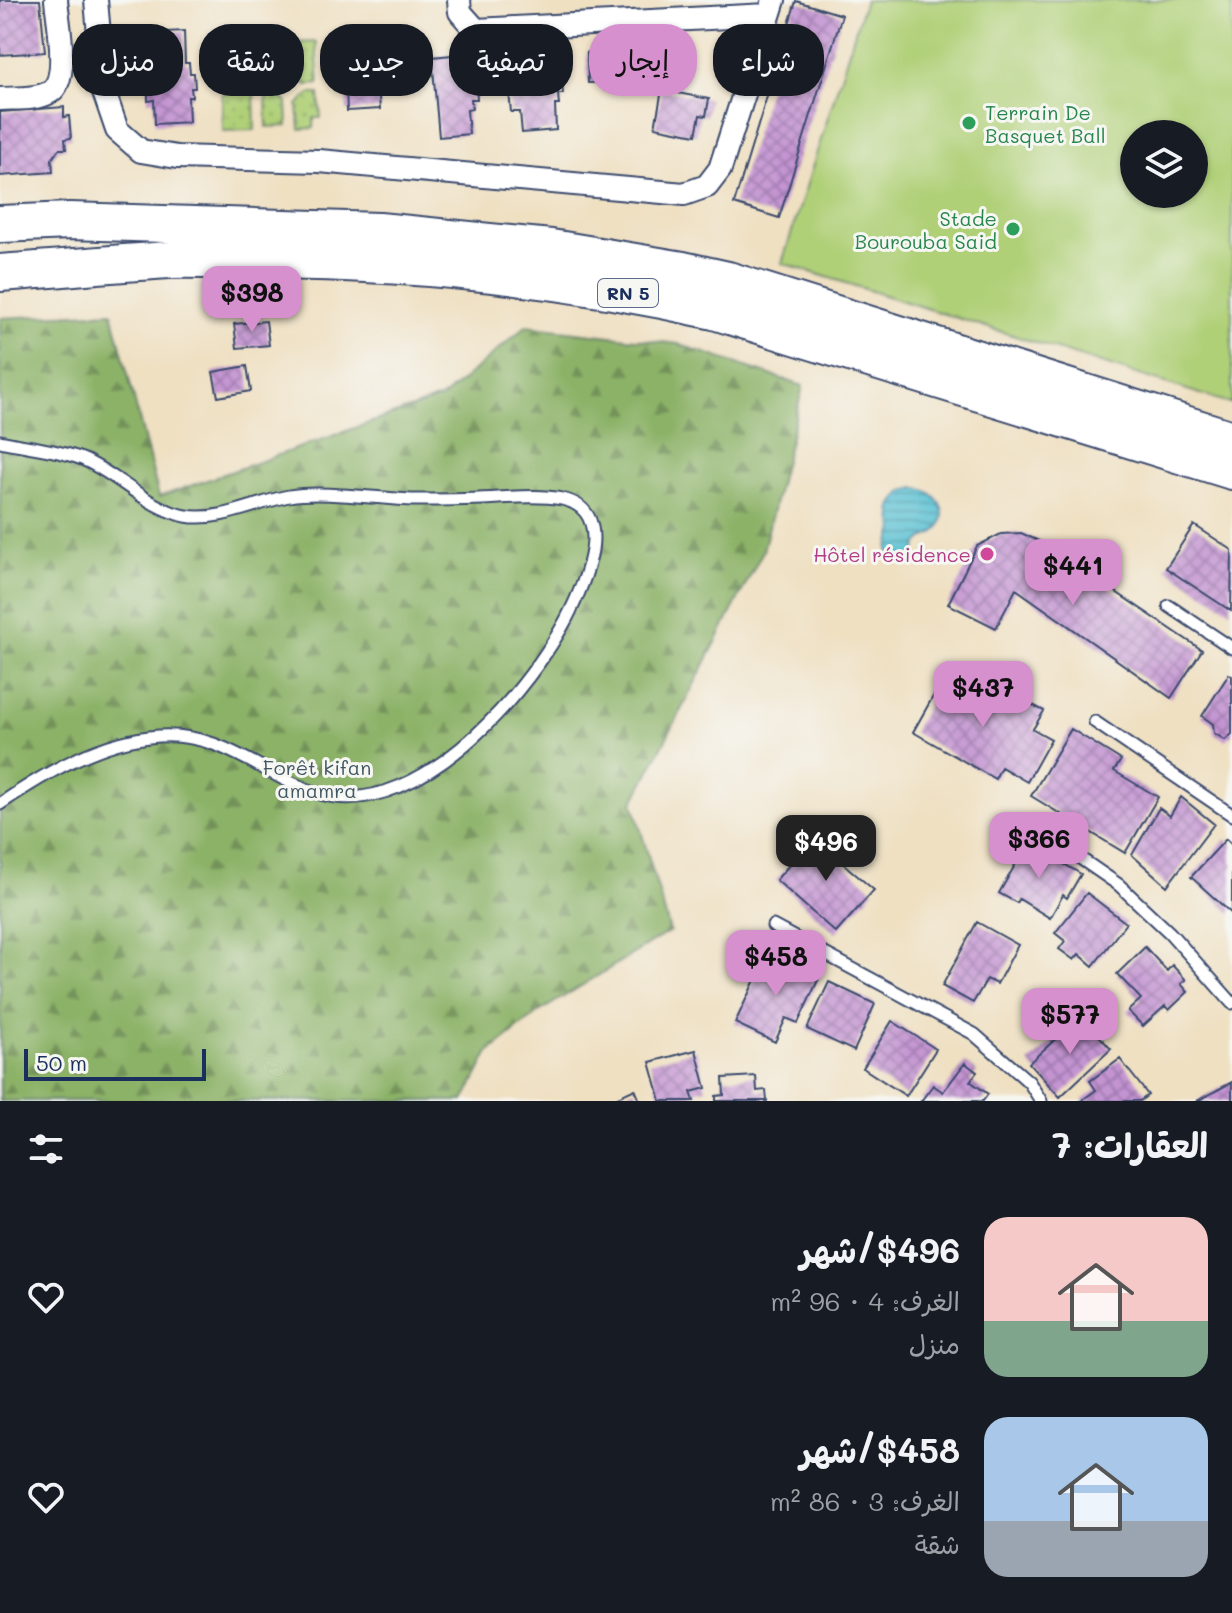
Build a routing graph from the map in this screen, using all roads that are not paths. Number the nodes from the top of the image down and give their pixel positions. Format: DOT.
graph roads {
  1 [pos="56,0"];
  2 [pos="96,0"];
  3 [pos="459,0"];
  4 [pos="771,8"];
  5 [pos="0,99"];
  6 [pos="0,224"];
  7 [pos="0,273"];
  8 [pos="1232,439"];
  9 [pos="0,441"];
  10 [pos="1232,471"];
  11 [pos="1169,606"];
  12 [pos="1232,648"];
  13 [pos="1095,722"];
  14 [pos="0,804"];
  15 [pos="1232,815"];
  16 [pos="1045,834"];
  17 [pos="773,926"];
  18 [pos="1232,1003"];
  19 [pos="1041,1101"];
  1 -- 5 [label="street"];
  2 -- 4 [label="street"];
  3 -- 4 [label="street"];
  6 -- 8 [label="main road, RN 5"];
  7 -- 10 [label="main road, RN 5"];
  9 -- 14 [label="lane"];
  11 -- 12 [label="lane"];
  13 -- 15 [label="lane"];
  16 -- 18 [label="lane"];
  17 -- 19 [label="lane"];
}
